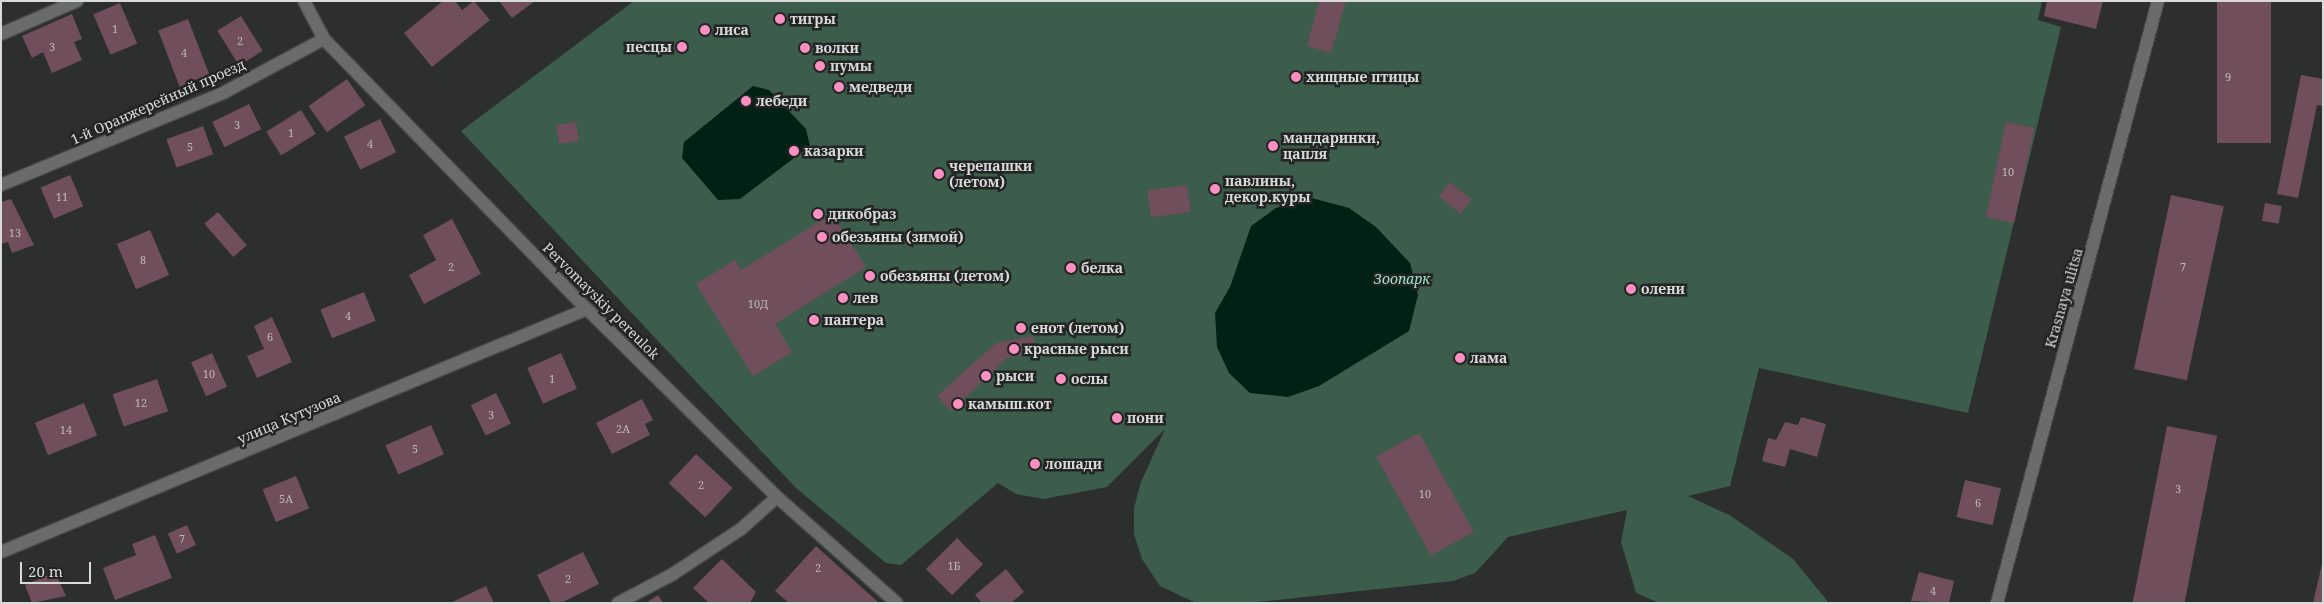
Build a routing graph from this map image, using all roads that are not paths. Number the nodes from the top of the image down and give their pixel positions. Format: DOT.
graph roads {
  1 [pos="77,1"];
  2 [pos="304,1"];
  3 [pos="2158,1"];
  4 [pos="1,34"];
  5 [pos="324,39"];
  6 [pos="1,185"];
  7 [pos="587,310"];
  8 [pos="777,497"];
  9 [pos="1,552"];
  10 [pos="618,603"];
  11 [pos="897,603"];
  12 [pos="1997,603"];
  1 -- 4 [label="street"];
  2 -- 5 [label="street, Pervomayskiy pereulok"];
  3 -- 12 [label="street, Krasnaya ulitsa"];
  5 -- 6 [label="street, 1-й Оранжерейный проезд"];
  5 -- 7 [label="street, Pervomayskiy pereulok"];
  7 -- 8 [label="street, Pervomayskiy pereulok"];
  7 -- 9 [label="street, улица Кутузова"];
  8 -- 10 [label="street"];
  8 -- 11 [label="street, Pervomayskiy pereulok"];
}
